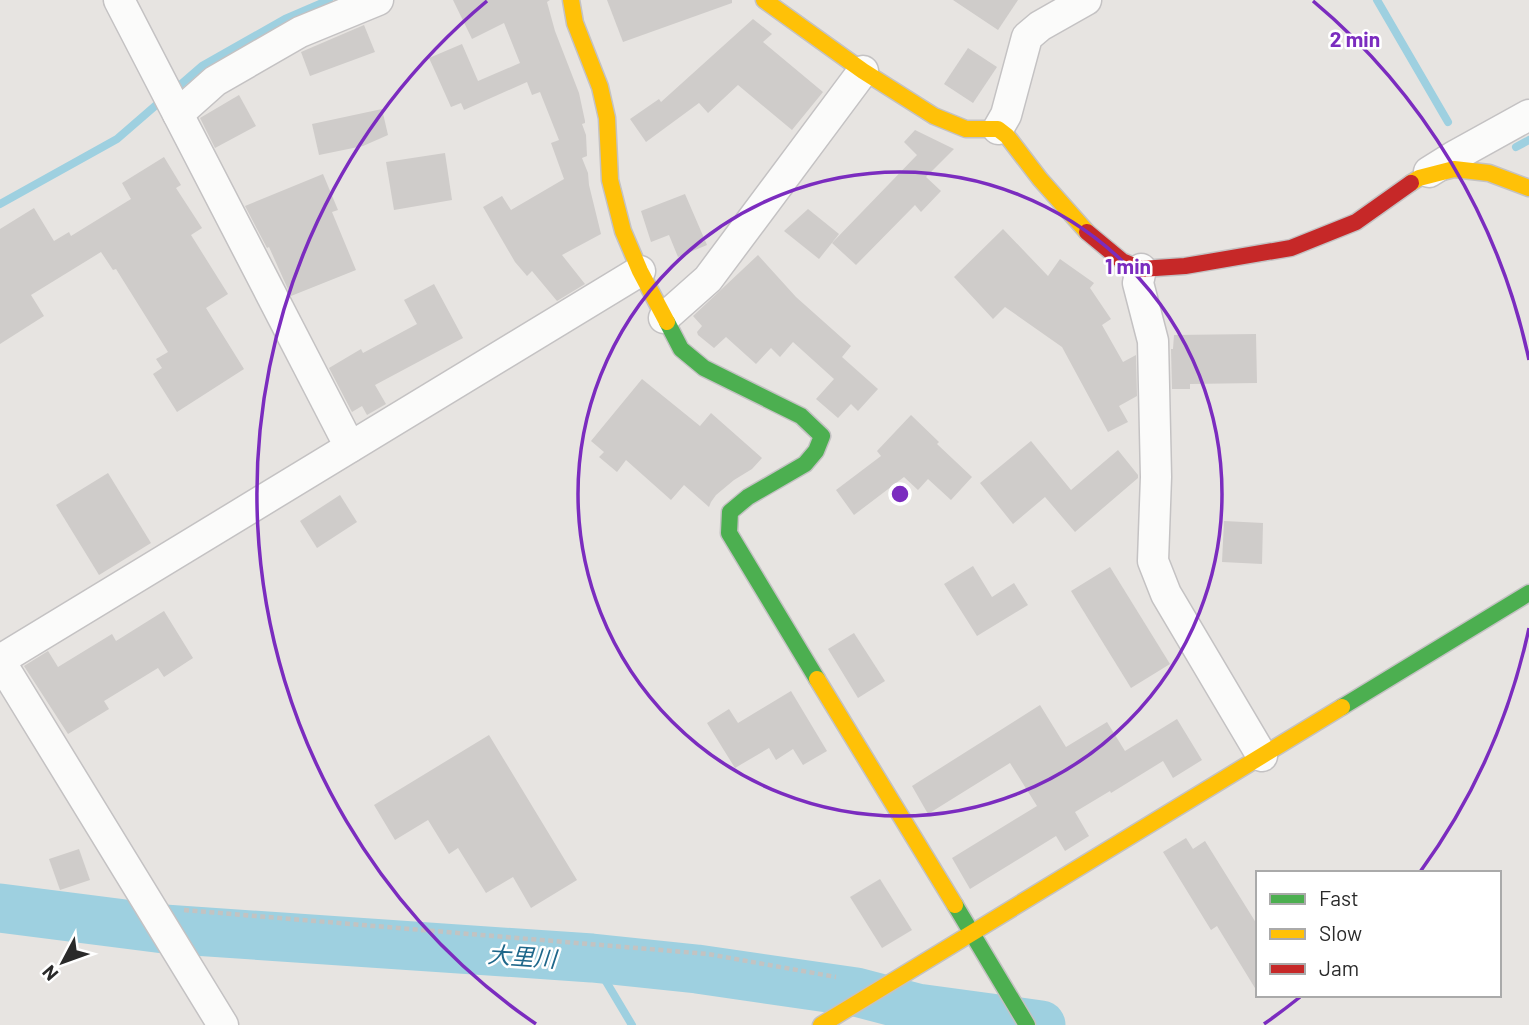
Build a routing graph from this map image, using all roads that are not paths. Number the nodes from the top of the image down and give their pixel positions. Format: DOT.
graph roads {
  1 [pos="119,0"];
  2 [pos="378,0"];
  3 [pos="570,0"];
  4 [pos="764,0"];
  5 [pos="1087,0"];
  6 [pos="863,71"];
  7 [pos="178,114"];
  8 [pos="1529,116"];
  9 [pos="998,129"];
  10 [pos="1419,178"];
  11 [pos="1529,188"];
  12 [pos="1141,269"];
  13 [pos="640,271"];
  14 [pos="664,318"];
  15 [pos="350,447"];
  16 [pos="1529,593"];
  17 [pos="0,660"];
  18 [pos="1262,756"];
  19 [pos="971,933"];
  20 [pos="223,1025"];
  21 [pos="821,1025"];
  22 [pos="1027,1025"];
  1 -- 7 [label="street"];
  2 -- 7 [label="street"];
  3 -- 13 [label="street"];
  4 -- 6 [label="street"];
  5 -- 9 [label="street"];
  6 -- 9 [label="street"];
  6 -- 14 [label="street"];
  7 -- 15 [label="street"];
  8 -- 10 [label="street"];
  9 -- 12 [label="street"];
  10 -- 11 [label="street"];
  10 -- 12 [label="street"];
  12 -- 18 [label="street"];
  13 -- 14 [label="street"];
  13 -- 15 [label="street"];
  14 -- 19 [label="street"];
  15 -- 17 [label="street"];
  16 -- 18 [label="street"];
  17 -- 20 [label="street"];
  18 -- 19 [label="street"];
  19 -- 21 [label="street"];
  19 -- 22 [label="street"];
}
